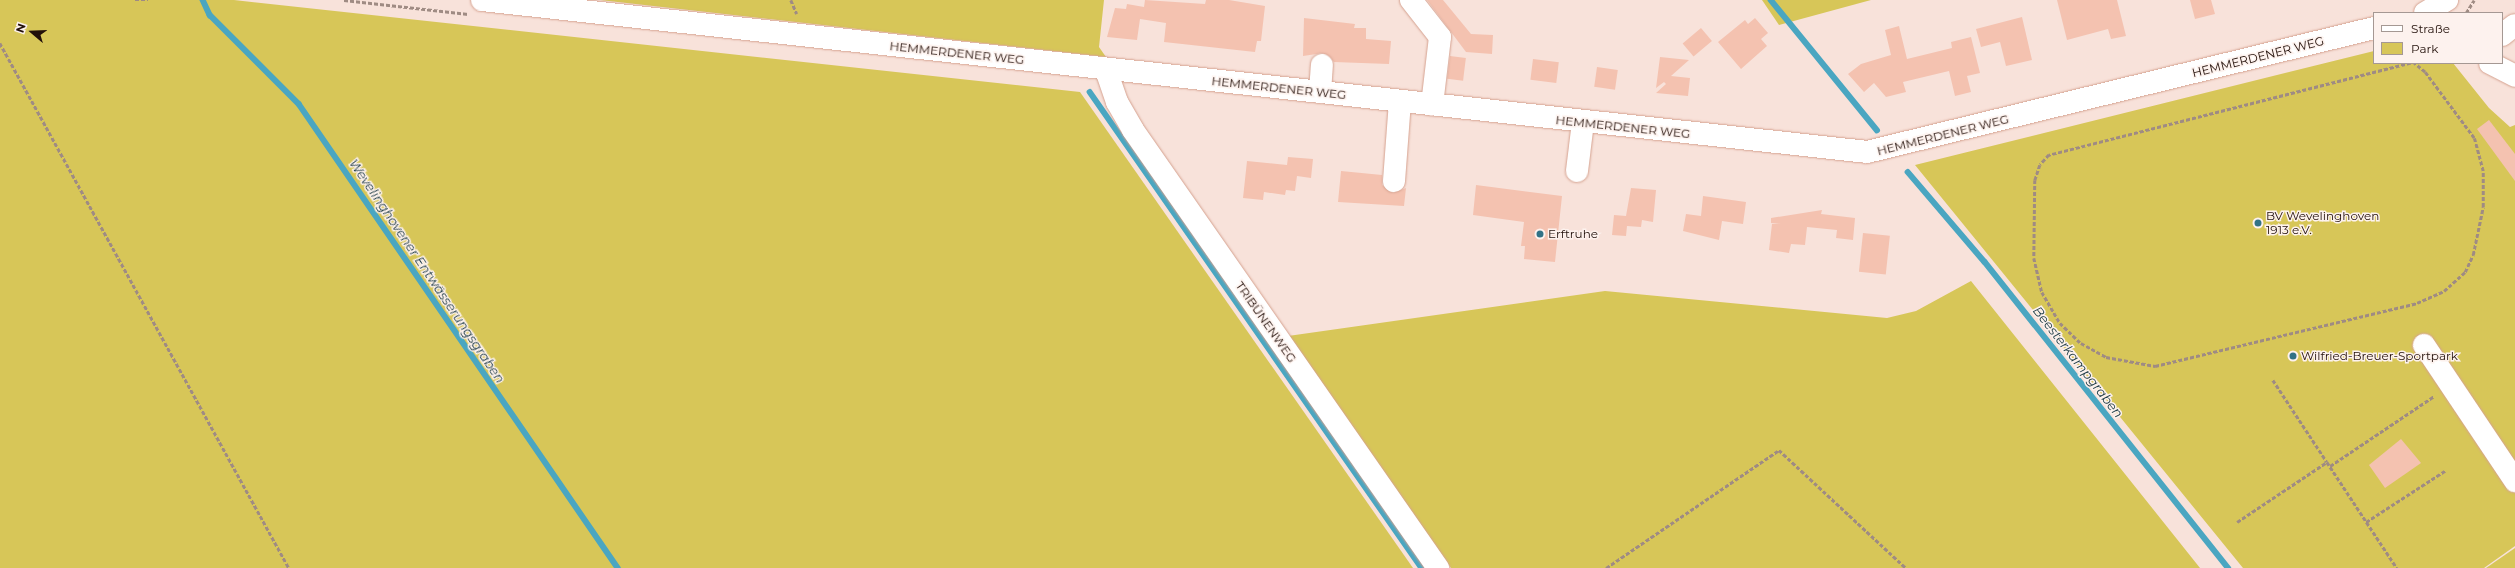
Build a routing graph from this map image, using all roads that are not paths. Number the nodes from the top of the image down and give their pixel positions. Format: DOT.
graph roads {
  1 [pos="482,0"];
  2 [pos="1411,0"];
  3 [pos="2515,26"];
  4 [pos="2373,28"];
  5 [pos="2503,34"];
  6 [pos="2492,64"];
  7 [pos="1322,66"];
  8 [pos="1106,70"];
  9 [pos="2515,76"];
  10 [pos="1320,92"];
  11 [pos="1400,102"];
  12 [pos="1432,105"];
  13 [pos="1583,122"];
  14 [pos="1577,171"];
  15 [pos="1394,181"];
  16 [pos="2424,346"];
  17 [pos="2515,480"];
  18 [pos="1438,568"];
  1 -- 8 [label="main road, HEMMERDENER WEG"];
  2 -- 12 [label="main road"];
  3 -- 5 [label="main road"];
  4 -- 13 [label="main road, HEMMERDENER WEG"];
  6 -- 9 [label="main road"];
  7 -- 10 [label="main road"];
  8 -- 10 [label="main road, HEMMERDENER WEG"];
  8 -- 18 [label="main road, TRIBÜNENWEG"];
  10 -- 11 [label="main road, HEMMERDENER WEG"];
  11 -- 12 [label="main road, HEMMERDENER WEG"];
  11 -- 15 [label="main road"];
  12 -- 13 [label="main road, HEMMERDENER WEG"];
  13 -- 14 [label="main road"];
  16 -- 17 [label="main road"];
}
